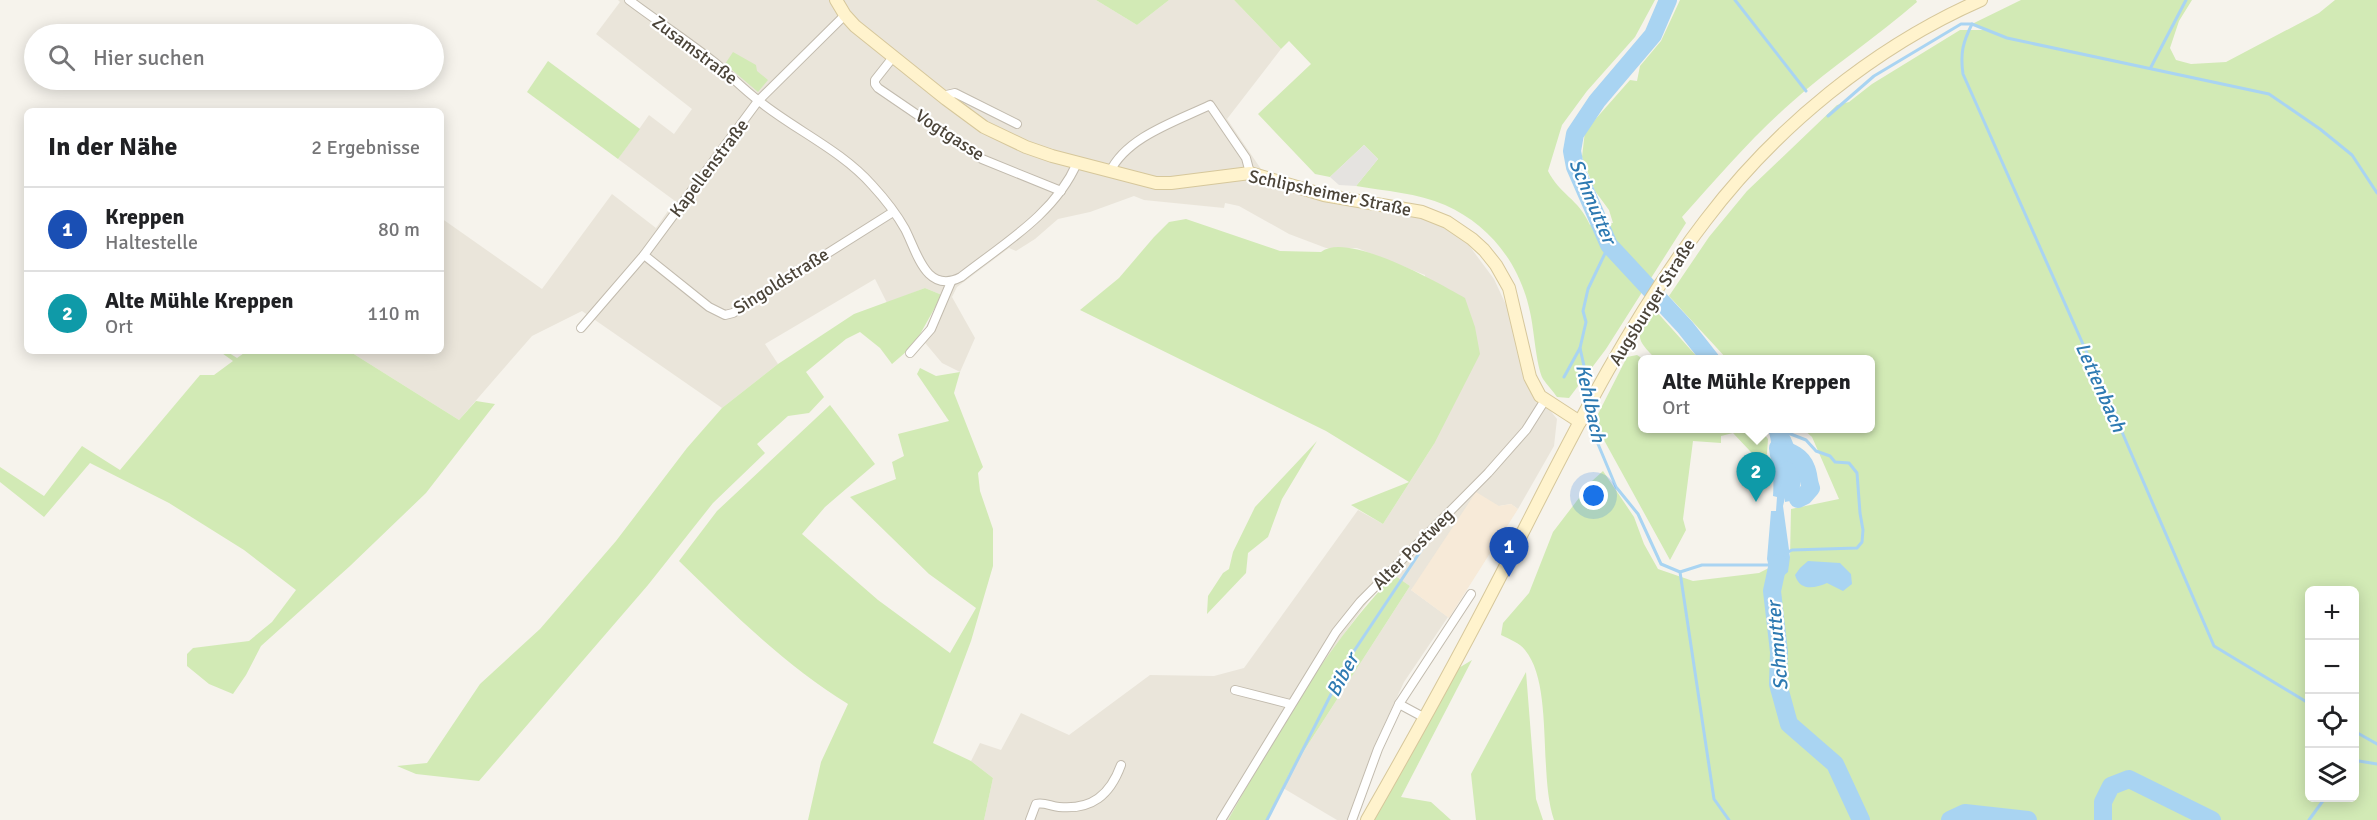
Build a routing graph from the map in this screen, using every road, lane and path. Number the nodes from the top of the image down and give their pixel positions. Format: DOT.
graph roads {
  1 [pos="836,0"];
  2 [pos="1981,0"];
  3 [pos="634,1"];
  4 [pos="845,15"];
  5 [pos="894,56"];
  6 [pos="942,96"];
  7 [pos="759,101"];
  8 [pos="1017,124"];
  9 [pos="1077,163"];
  10 [pos="1110,172"];
  11 [pos="1250,173"];
  12 [pos="1061,191"];
  13 [pos="893,212"];
  14 [pos="644,255"];
  15 [pos="951,282"];
  16 [pos="581,328"];
  17 [pos="910,353"];
  18 [pos="1545,400"];
  19 [pos="1582,419"];
  20 [pos="1471,594"];
  21 [pos="1235,690"];
  22 [pos="1290,704"];
  23 [pos="1399,704"];
  24 [pos="1425,718"];
  25 [pos="1121,765"];
  26 [pos="1030,820"];
  27 [pos="1221,820"];
  28 [pos="1352,820"];
  29 [pos="1366,820"];
  1 -- 4 [label="main road, Schlipsheimer Straße"];
  2 -- 19 [label="main road, Augsburger Straße"];
  3 -- 7 [label="street, Zusamstraße"];
  4 -- 5 [label="main road, Schlipsheimer Straße"];
  4 -- 7 [label="street, Kapellenstraße"];
  5 -- 6 [label="main road, Schlipsheimer Straße"];
  5 -- 12 [label="street, Vogtgasse"];
  6 -- 8 [label="street"];
  6 -- 9 [label="main road, Schlipsheimer Straße"];
  7 -- 13 [label="street, Zusamstraße"];
  7 -- 14 [label="street, Kapellenstraße"];
  9 -- 10 [label="main road, Schlipsheimer Straße"];
  9 -- 12 [label="street"];
  10 -- 11 [label="main road, Schlipsheimer Straße"];
  10 -- 11 [label="street"];
  11 -- 18 [label="main road, Schlipsheimer Straße"];
  12 -- 15 [label="street"];
  13 -- 14 [label="street, Singoldstraße"];
  13 -- 15 [label="street, Zusamstraße"];
  14 -- 16 [label="street, Kapellenstraße"];
  15 -- 17 [label="street"];
  18 -- 19 [label="main road, Schlipsheimer Straße"];
  18 -- 22 [label="street, Alter Postweg"];
  19 -- 24 [label="main road, Augsburger Straße"];
  20 -- 23 [label="street"];
  21 -- 22 [label="street"];
  22 -- 27 [label="street, Alter Postweg"];
  23 -- 24 [label="street"];
  23 -- 28 [label="street"];
  24 -- 29 [label="main road, Augsburger Straße"];
  25 -- 26 [label="street"];
}
